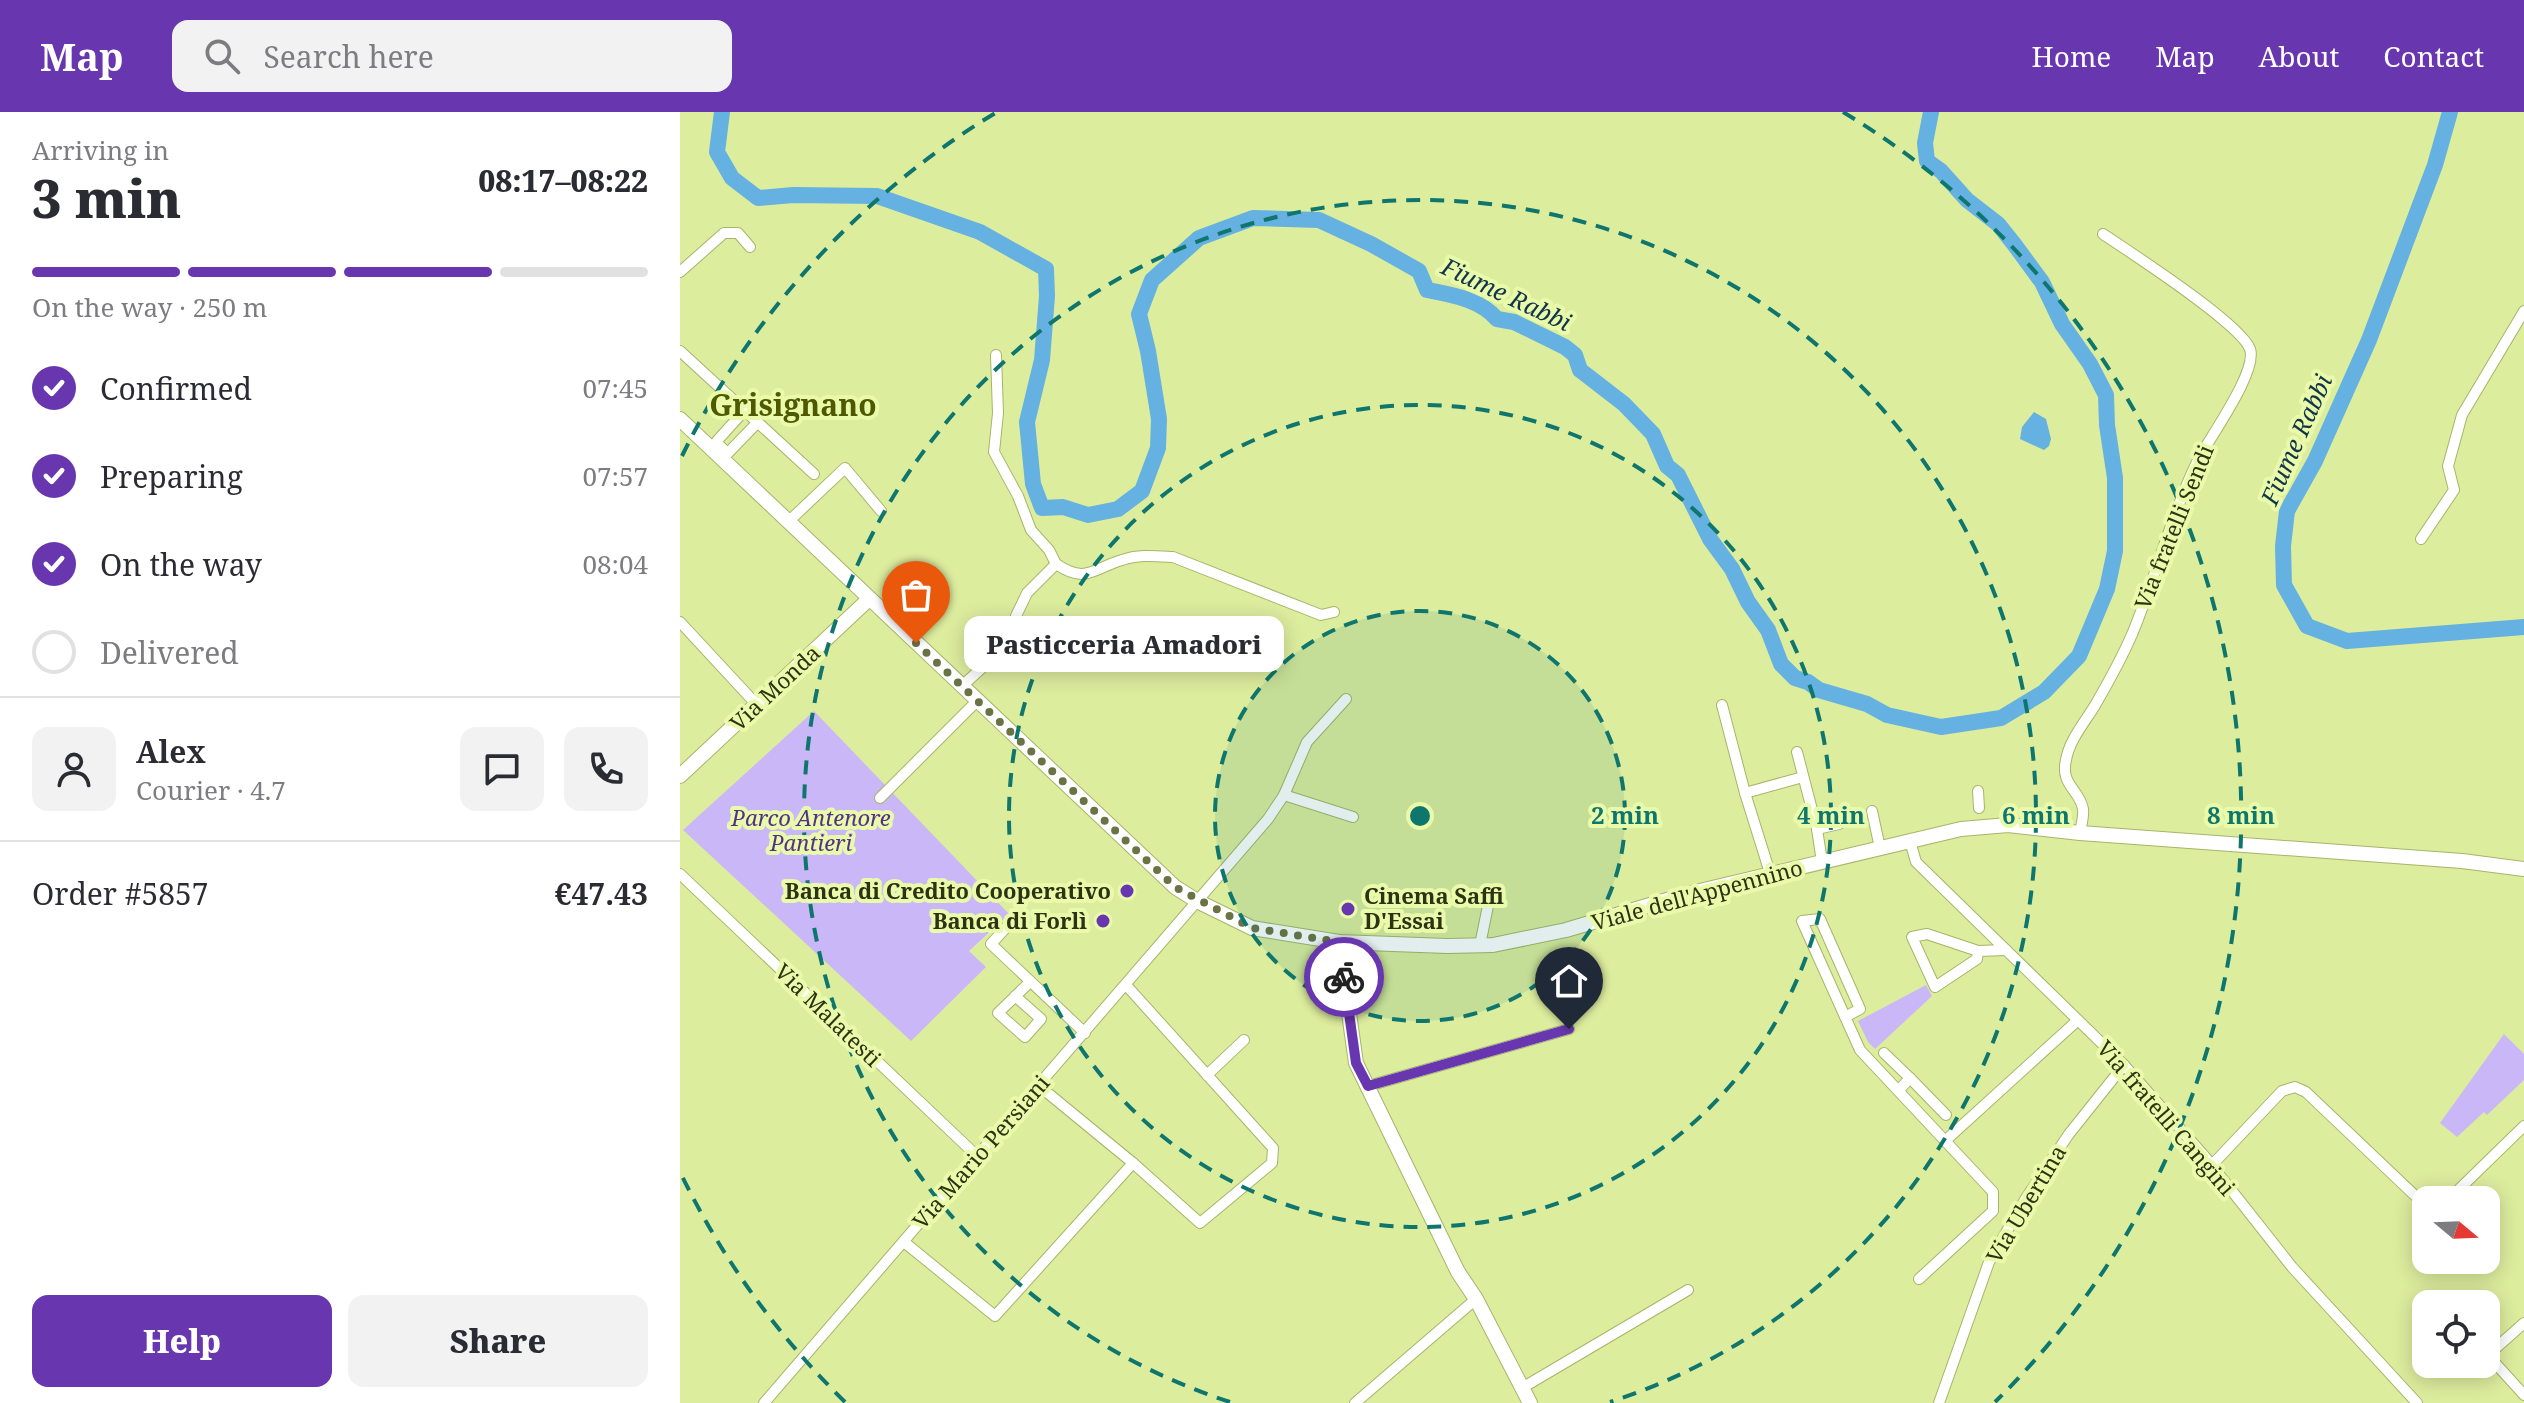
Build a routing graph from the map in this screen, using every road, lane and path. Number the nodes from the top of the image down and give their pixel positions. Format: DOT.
graph roads {
  1 [pos="2103,234"];
  2 [pos="750,247"];
  3 [pos="680,272"];
  4 [pos="2524,311"];
  5 [pos="680,351"];
  6 [pos="996,355"];
  7 [pos="744,411"];
  8 [pos="680,419"];
  9 [pos="757,423"];
  10 [pos="720,451"];
  11 [pos="814,474"];
  12 [pos="881,511"];
  13 [pos="788,522"];
  14 [pos="2421,539"];
  15 [pos="1056,564"];
  16 [pos="869,599"];
  17 [pos="1334,612"];
  18 [pos="680,622"];
  19 [pos="962,686"];
  20 [pos="1346,699"];
  21 [pos="977,701"];
  22 [pos="757,705"];
  23 [pos="1722,705"];
  24 [pos="1797,752"];
  25 [pos="680,776"];
  26 [pos="1803,777"];
  27 [pos="1978,791"];
  28 [pos="1745,793"];
  29 [pos="1284,795"];
  30 [pos="880,798"];
  31 [pos="1872,811"];
  32 [pos="1353,817"];
  33 [pos="1979,817"];
  34 [pos="1839,824"];
  35 [pos="1817,829"];
  36 [pos="2080,833"];
  37 [pos="1910,841"];
  38 [pos="1880,848"];
  39 [pos="1822,862"];
  40 [pos="2524,869"];
  41 [pos="1770,873"];
  42 [pos="680,874"];
  43 [pos="1490,896"];
  44 [pos="1197,901"];
  45 [pos="1015,918"];
  46 [pos="1339,942"];
  47 [pos="1480,945"];
  48 [pos="2006,950"];
  49 [pos="1978,951"];
  50 [pos="1030,982"];
  51 [pos="1126,985"];
  52 [pos="1015,996"];
  53 [pos="1845,1017"];
  54 [pos="2078,1020"];
  55 [pos="1569,1029"];
  56 [pos="1085,1033"];
  57 [pos="1244,1040"];
  58 [pos="1884,1053"];
  59 [pos="2124,1065"];
  60 [pos="1207,1075"];
  61 [pos="1910,1078"];
  62 [pos="1038,1085"];
  63 [pos="1368,1086"];
  64 [pos="1899,1090"];
  65 [pos="1946,1115"];
  66 [pos="2524,1127"];
  67 [pos="1946,1140"];
  68 [pos="977,1156"];
  69 [pos="1133,1163"];
  70 [pos="2212,1165"];
  71 [pos="2463,1186"];
  72 [pos="2412,1193"];
  73 [pos="904,1242"];
  74 [pos="1919,1279"];
  75 [pos="1688,1290"];
  76 [pos="1476,1299"];
  77 [pos="2524,1323"];
  78 [pos="2500,1343"];
  79 [pos="2500,1368"];
  80 [pos="1522,1388"];
  81 [pos="2524,1395"];
  82 [pos="764,1403"];
  83 [pos="1355,1403"];
  84 [pos="1530,1403"];
  85 [pos="1939,1403"];
  86 [pos="2417,1403"];
  1 -- 36 [label="street, Via fratelli Sendi"];
  2 -- 3 [label="street"];
  4 -- 14 [label="street"];
  5 -- 7 [label="street"];
  6 -- 15 [label="street"];
  7 -- 9 [label="street"];
  7 -- 10 [label="street"];
  8 -- 10 [label="main road, Viale dell'Appennino"];
  9 -- 10 [label="street"];
  9 -- 11 [label="street"];
  10 -- 13 [label="main road, Viale dell'Appennino"];
  12 -- 13 [label="street"];
  13 -- 16 [label="main road, Viale dell'Appennino"];
  15 -- 17 [label="street"];
  15 -- 19 [label="street"];
  16 -- 19 [label="main road, Viale dell'Appennino"];
  16 -- 22 [label="main road, Via Monda"];
  18 -- 22 [label="street"];
  19 -- 21 [label="main road, Viale dell'Appennino"];
  20 -- 29 [label="street, Via Mario Persiani"];
  21 -- 30 [label="street"];
  21 -- 44 [label="main road, Viale dell'Appennino"];
  22 -- 25 [label="main road, Via Monda"];
  23 -- 28 [label="street"];
  24 -- 26 [label="street"];
  26 -- 28 [label="street"];
  26 -- 35 [label="street"];
  27 -- 33 [label="street"];
  28 -- 41 [label="street"];
  29 -- 32 [label="street"];
  29 -- 44 [label="street, Via Mario Persiani"];
  31 -- 38 [label="street"];
  33 -- 36 [label="main road, Viale dell'Appennino"];
  33 -- 37 [label="main road, Viale dell'Appennino"];
  34 -- 35 [label="street"];
  35 -- 39 [label="street"];
  36 -- 40 [label="main road, Viale dell'Appennino"];
  37 -- 38 [label="main road, Viale dell'Appennino"];
  37 -- 48 [label="street, Via fratelli Cangini"];
  38 -- 39 [label="main road, Viale dell'Appennino"];
  39 -- 41 [label="main road, Viale dell'Appennino"];
  41 -- 47 [label="main road, Viale dell'Appennino"];
  42 -- 68 [label="street, Via Malatesti"];
  43 -- 47 [label="street"];
  44 -- 46 [label="main road, Viale dell'Appennino"];
  44 -- 51 [label="street, Via Mario Persiani"];
  45 -- 50 [label="street"];
  46 -- 47 [label="main road, Viale dell'Appennino"];
  46 -- 63 [label="main road"];
  48 -- 49 [label="street"];
  48 -- 54 [label="street, Via fratelli Cangini"];
  49 -- 49 [label="street"];
  50 -- 52 [label="street"];
  50 -- 56 [label="street"];
  51 -- 56 [label="street, Via Mario Persiani"];
  51 -- 60 [label="street"];
  52 -- 52 [label="street"];
  53 -- 53 [label="street"];
  53 -- 64 [label="street"];
  54 -- 59 [label="street, Via fratelli Cangini"];
  54 -- 67 [label="street"];
  55 -- 63 [label="street"];
  56 -- 62 [label="street, Via Mario Persiani"];
  57 -- 60 [label="street"];
  58 -- 61 [label="street"];
  59 -- 70 [label="street, Via fratelli Cangini"];
  59 -- 85 [label="street, Via Ubertina"];
  60 -- 69 [label="street"];
  61 -- 64 [label="street"];
  61 -- 65 [label="street"];
  62 -- 68 [label="street, Via Mario Persiani"];
  62 -- 69 [label="street"];
  63 -- 76 [label="main road"];
  64 -- 67 [label="street"];
  66 -- 71 [label="street"];
  67 -- 74 [label="street"];
  68 -- 73 [label="street, Via Mario Persiani"];
  69 -- 73 [label="street"];
  70 -- 72 [label="street"];
  70 -- 86 [label="street, Via fratelli Cangini"];
  73 -- 82 [label="street, Via Mario Persiani"];
  75 -- 80 [label="street"];
  76 -- 80 [label="main road"];
  76 -- 83 [label="street"];
  77 -- 78 [label="street"];
  79 -- 81 [label="street"];
  80 -- 84 [label="main road"];
}
